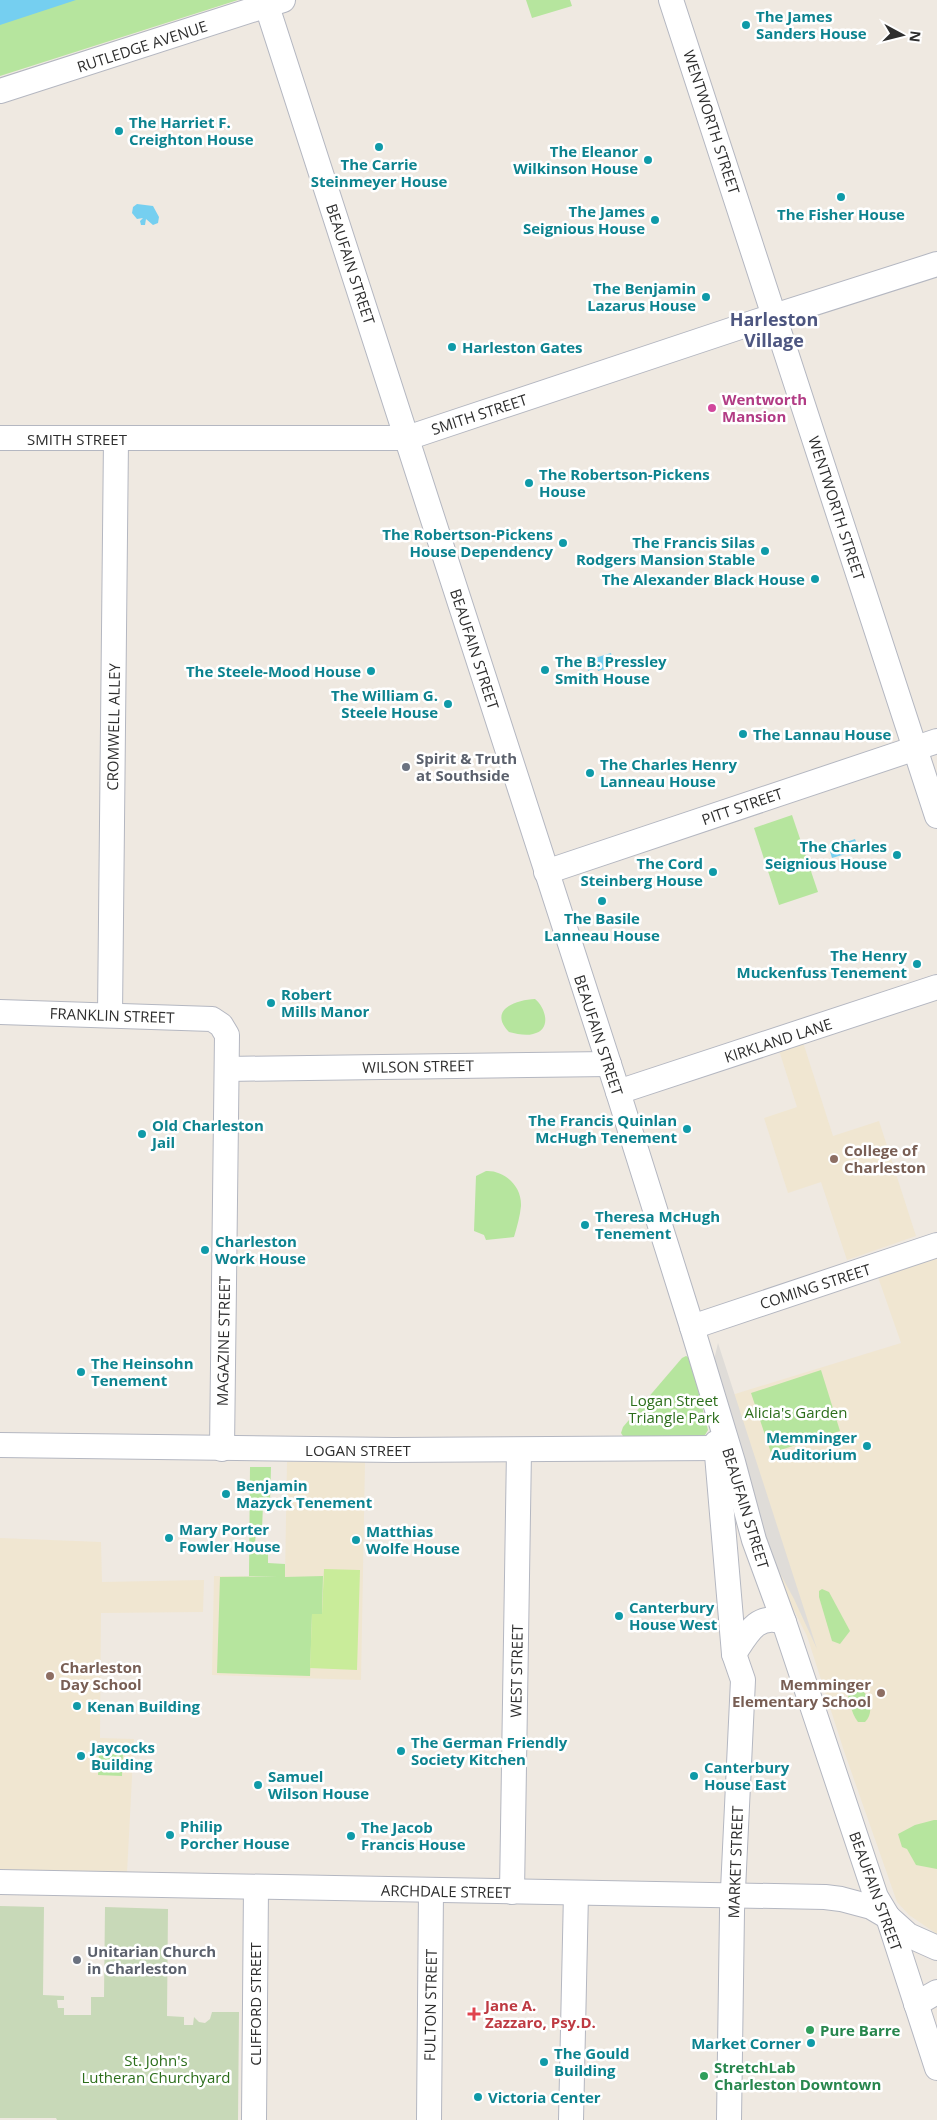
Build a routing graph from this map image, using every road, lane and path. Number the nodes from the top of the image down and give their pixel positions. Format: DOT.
graph roads {
  1 [pos="672,0"];
  2 [pos="272,2"];
  3 [pos="0,91"];
  4 [pos="937,264"];
  5 [pos="775,316"];
  6 [pos="0,438"];
  7 [pos="407,438"];
  8 [pos="116,439"];
  9 [pos="926,744"];
  10 [pos="937,816"];
  11 [pos="546,872"];
  12 [pos="937,987"];
  13 [pos="0,1012"];
  14 [pos="110,1015"];
  15 [pos="221,1025"];
  16 [pos="609,1064"];
  17 [pos="227,1069"];
  18 [pos="618,1092"];
  19 [pos="937,1245"];
  20 [pos="692,1326"];
  21 [pos="712,1396"];
  22 [pos="0,1445"];
  23 [pos="717,1448"];
  24 [pos="222,1449"];
  25 [pos="519,1450"];
  26 [pos="784,1622"];
  27 [pos="734,1654"];
  28 [pos="0,1882"];
  29 [pos="256,1887"];
  30 [pos="431,1890"];
  31 [pos="512,1892"];
  32 [pos="576,1893"];
  33 [pos="733,1895"];
  34 [pos="888,1917"];
  35 [pos="937,1948"];
  36 [pos="937,1992"];
  37 [pos="916,2004"];
  38 [pos="937,2068"];
  39 [pos="254,2120"];
  40 [pos="429,2120"];
  41 [pos="571,2120"];
  42 [pos="729,2120"];
  1 -- 5 [label="street, WENTWORTH STREET"];
  2 -- 3 [label="street, RUTLEDGE AVENUE"];
  2 -- 7 [label="street, BEAUFAIN STREET"];
  4 -- 5 [label="street, SMITH STREET"];
  5 -- 7 [label="street, SMITH STREET"];
  5 -- 9 [label="street, WENTWORTH STREET"];
  6 -- 8 [label="street, SMITH STREET"];
  7 -- 8 [label="street, SMITH STREET"];
  7 -- 11 [label="street, BEAUFAIN STREET"];
  8 -- 14 [label="street, CROMWELL ALLEY"];
  9 -- 10 [label="street, WENTWORTH STREET"];
  9 -- 11 [label="street, PITT STREET"];
  11 -- 16 [label="street, BEAUFAIN STREET"];
  12 -- 18 [label="street, KIRKLAND LANE"];
  13 -- 14 [label="street, FRANKLIN STREET"];
  14 -- 15 [label="street, FRANKLIN STREET"];
  15 -- 17 [label="street, MAGAZINE STREET"];
  16 -- 17 [label="street, WILSON STREET"];
  16 -- 18 [label="street, BEAUFAIN STREET"];
  17 -- 24 [label="street, MAGAZINE STREET"];
  18 -- 20 [label="street, BEAUFAIN STREET"];
  19 -- 20 [label="street, COMING STREET"];
  20 -- 21 [label="street, BEAUFAIN STREET"];
  21 -- 23 [label="street, MARKET STREET"];
  21 -- 26 [label="street, BEAUFAIN STREET"];
  22 -- 24 [label="street, LOGAN STREET"];
  23 -- 25 [label="street, LOGAN STREET"];
  23 -- 27 [label="street, MARKET STREET"];
  24 -- 25 [label="street, LOGAN STREET"];
  25 -- 31 [label="street, WEST STREET"];
  26 -- 27 [label="street"];
  26 -- 34 [label="street, BEAUFAIN STREET"];
  27 -- 33 [label="street, MARKET STREET"];
  28 -- 29 [label="street, ARCHDALE STREET"];
  29 -- 30 [label="street, ARCHDALE STREET"];
  29 -- 39 [label="street, CLIFFORD STREET"];
  30 -- 31 [label="street, ARCHDALE STREET"];
  30 -- 40 [label="street, FULTON STREET"];
  31 -- 32 [label="street, ARCHDALE STREET"];
  32 -- 33 [label="street, ARCHDALE STREET"];
  32 -- 41 [label="street"];
  33 -- 34 [label="street, ARCHDALE STREET"];
  33 -- 42 [label="street, MARKET STREET"];
  34 -- 35 [label="street"];
  34 -- 37 [label="street, BEAUFAIN STREET"];
  36 -- 37 [label="street"];
  37 -- 38 [label="street, BEAUFAIN STREET"];
}
